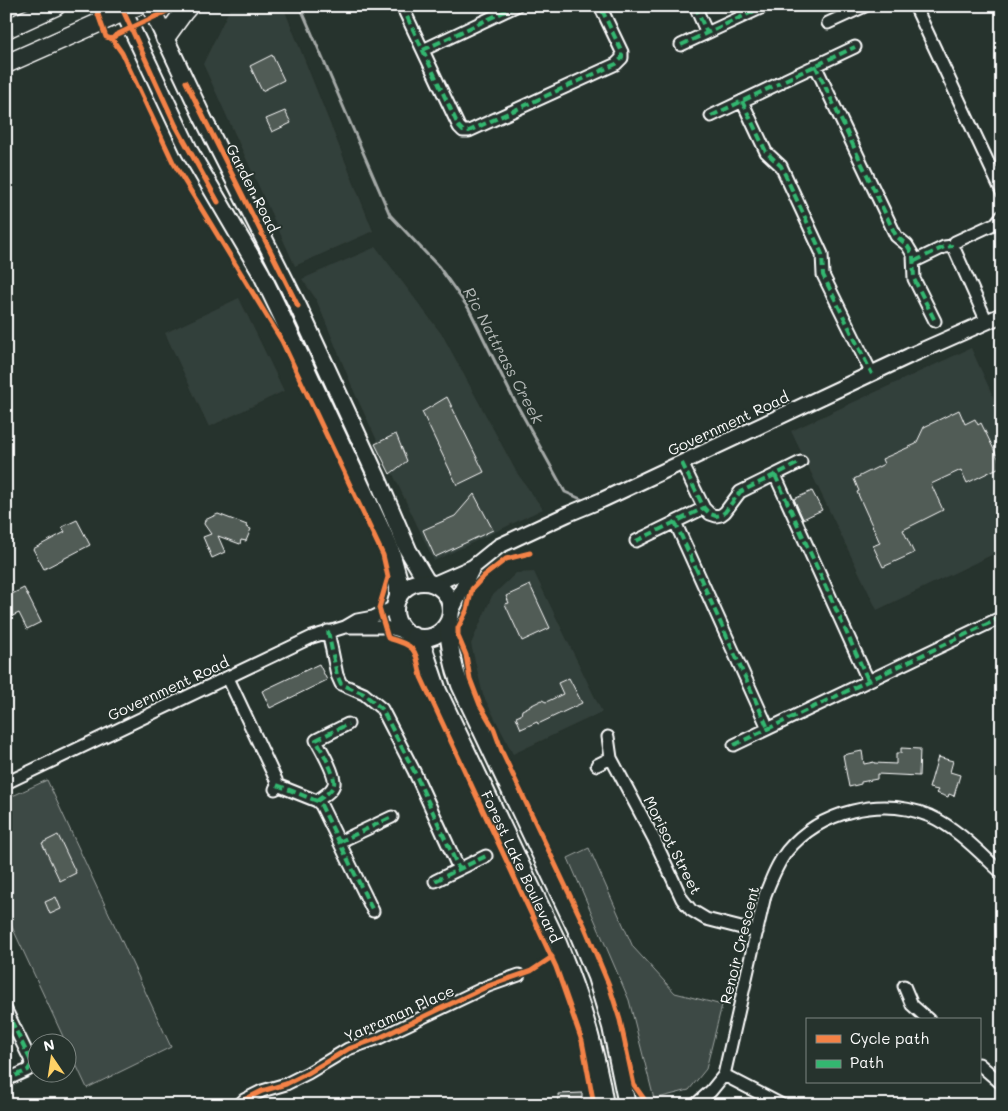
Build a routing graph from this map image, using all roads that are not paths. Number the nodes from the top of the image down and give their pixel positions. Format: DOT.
graph roads {
  1 [pos="56,6"];
  2 [pos="150,6"];
  3 [pos="189,6"];
  4 [pos="402,6"];
  5 [pos="516,6"];
  6 [pos="600,6"];
  7 [pos="695,6"];
  8 [pos="765,6"];
  9 [pos="865,6"];
  10 [pos="915,6"];
  11 [pos="127,8"];
  12 [pos="35,12"];
  13 [pos="828,24"];
  14 [pos="6,30"];
  15 [pos="708,33"];
  16 [pos="165,38"];
  17 [pos="681,45"];
  18 [pos="855,47"];
  19 [pos="423,50"];
  20 [pos="6,64"];
  21 [pos="815,66"];
  22 [pos="742,102"];
  23 [pos="711,116"];
  24 [pos="1002,192"];
  25 [pos="1002,216"];
  26 [pos="953,246"];
  27 [pos="915,261"];
  28 [pos="1002,315"];
  29 [pos="935,321"];
  30 [pos="987,322"];
  31 [pos="872,374"];
  32 [pos="801,462"];
  33 [pos="682,463"];
  34 [pos="775,475"];
  35 [pos="704,508"];
  36 [pos="675,522"];
  37 [pos="636,541"];
  38 [pos="473,566"];
  39 [pos="431,583"];
  40 [pos="397,602"];
  41 [pos="450,617"];
  42 [pos="1002,617"];
  43 [pos="345,627"];
  44 [pos="328,631"];
  45 [pos="410,634"];
  46 [pos="228,678"];
  47 [pos="868,680"];
  48 [pos="348,724"];
  49 [pos="768,728"];
  50 [pos="608,737"];
  51 [pos="734,745"];
  52 [pos="611,758"];
  53 [pos="597,765"];
  54 [pos="6,783"];
  55 [pos="317,801"];
  56 [pos="392,817"];
  57 [pos="340,842"];
  58 [pos="486,856"];
  59 [pos="459,869"];
  60 [pos="1002,873"];
  61 [pos="435,881"];
  62 [pos="373,911"];
  63 [pos="757,932"];
  64 [pos="519,975"];
  65 [pos="904,986"];
  66 [pos="6,1010"];
  67 [pos="927,1018"];
  68 [pos="980,1065"];
  69 [pos="724,1074"];
  70 [pos="6,1080"];
  71 [pos="1002,1084"];
  72 [pos="239,1105"];
  73 [pos="605,1105"];
  74 [pos="627,1105"];
  75 [pos="695,1105"];
  76 [pos="782,1105"];
  1 -- 12 [label="main road"];
  2 -- 16 [label="main road, Garden Road"];
  3 -- 16 [label="main road"];
  4 -- 19 [label="street"];
  5 -- 19 [label="street"];
  6 -- 19 [label="street"];
  7 -- 15 [label="street"];
  8 -- 15 [label="street"];
  9 -- 13 [label="street"];
  10 -- 24 [label="street"];
  11 -- 20 [label="main road"];
  11 -- 40 [label="main road"];
  12 -- 14 [label="main road"];
  15 -- 17 [label="street"];
  16 -- 39 [label="main road, Garden Road"];
  18 -- 21 [label="street"];
  21 -- 22 [label="street"];
  21 -- 27 [label="street"];
  22 -- 23 [label="street"];
  22 -- 31 [label="street"];
  25 -- 26 [label="street"];
  26 -- 27 [label="street"];
  26 -- 30 [label="street"];
  27 -- 29 [label="street"];
  28 -- 30 [label="street, Government Road"];
  30 -- 31 [label="street, Government Road"];
  31 -- 33 [label="street, Government Road"];
  32 -- 34 [label="street"];
  33 -- 35 [label="street"];
  33 -- 38 [label="street, Government Road"];
  34 -- 35 [label="street"];
  34 -- 47 [label="street"];
  35 -- 36 [label="street"];
  36 -- 37 [label="street"];
  36 -- 49 [label="street"];
  38 -- 39 [label="street, Government Road"];
  38 -- 41 [label="street, Government Road"];
  39 -- 40 [label="main road"];
  39 -- 41 [label="main road"];
  40 -- 43 [label="street, Government Road"];
  40 -- 45 [label="main road"];
  41 -- 45 [label="main road"];
  41 -- 74 [label="main road, Forest Lake Boulevard"];
  42 -- 47 [label="street"];
  43 -- 44 [label="street, Government Road"];
  43 -- 45 [label="street, Government Road"];
  44 -- 46 [label="street, Government Road"];
  44 -- 59 [label="street"];
  45 -- 73 [label="main road, Forest Lake Boulevard"];
  46 -- 54 [label="street, Government Road"];
  46 -- 55 [label="street"];
  47 -- 49 [label="street"];
  48 -- 55 [label="street"];
  49 -- 51 [label="street"];
  50 -- 52 [label="street, Morisot Street"];
  52 -- 53 [label="street"];
  52 -- 63 [label="street, Morisot Street"];
  55 -- 57 [label="street"];
  56 -- 57 [label="street"];
  57 -- 62 [label="street"];
  58 -- 59 [label="street"];
  59 -- 61 [label="street"];
  60 -- 63 [label="street, Renoir Crescent"];
  63 -- 69 [label="street, Renoir Crescent"];
  64 -- 72 [label="street, Yarraman Place"];
  65 -- 67 [label="street"];
  66 -- 70 [label="street"];
  68 -- 71 [label="street"];
  69 -- 75 [label="street, Renoir Crescent"];
  69 -- 76 [label="street"];
}
